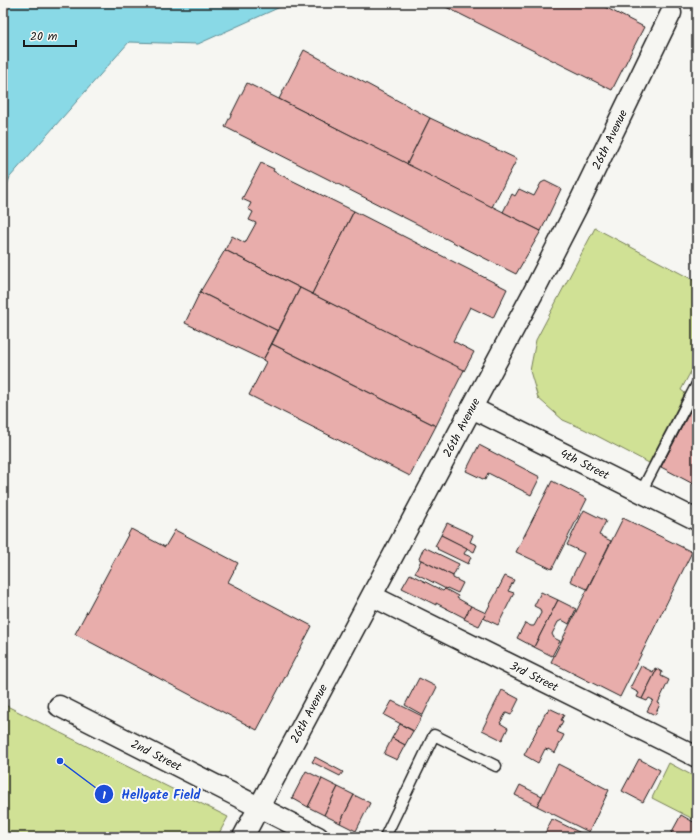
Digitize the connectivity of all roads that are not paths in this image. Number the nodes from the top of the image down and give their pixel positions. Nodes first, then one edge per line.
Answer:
1 (669, 8) edge
2 (697, 384) edge
3 (472, 408) junction
4 (641, 492) junction
5 (697, 520) edge
6 (372, 596) junction
7 (59, 706) dead end
8 (697, 758) edge
9 (496, 766) dead end
10 (259, 807) junction
11 (243, 837) edge
12 (318, 837) edge
13 (384, 837) edge

1 - 3 street, 26th Avenue
2 - 4 lane
3 - 4 street, 4th Street
3 - 6 street, 26th Avenue
4 - 5 street, 4th Street
6 - 8 street, 3rd Street
6 - 10 street, 26th Avenue
7 - 10 street, 2nd Street
9 - 13 lane
10 - 11 street, 26th Avenue
10 - 12 street, 2nd Street

